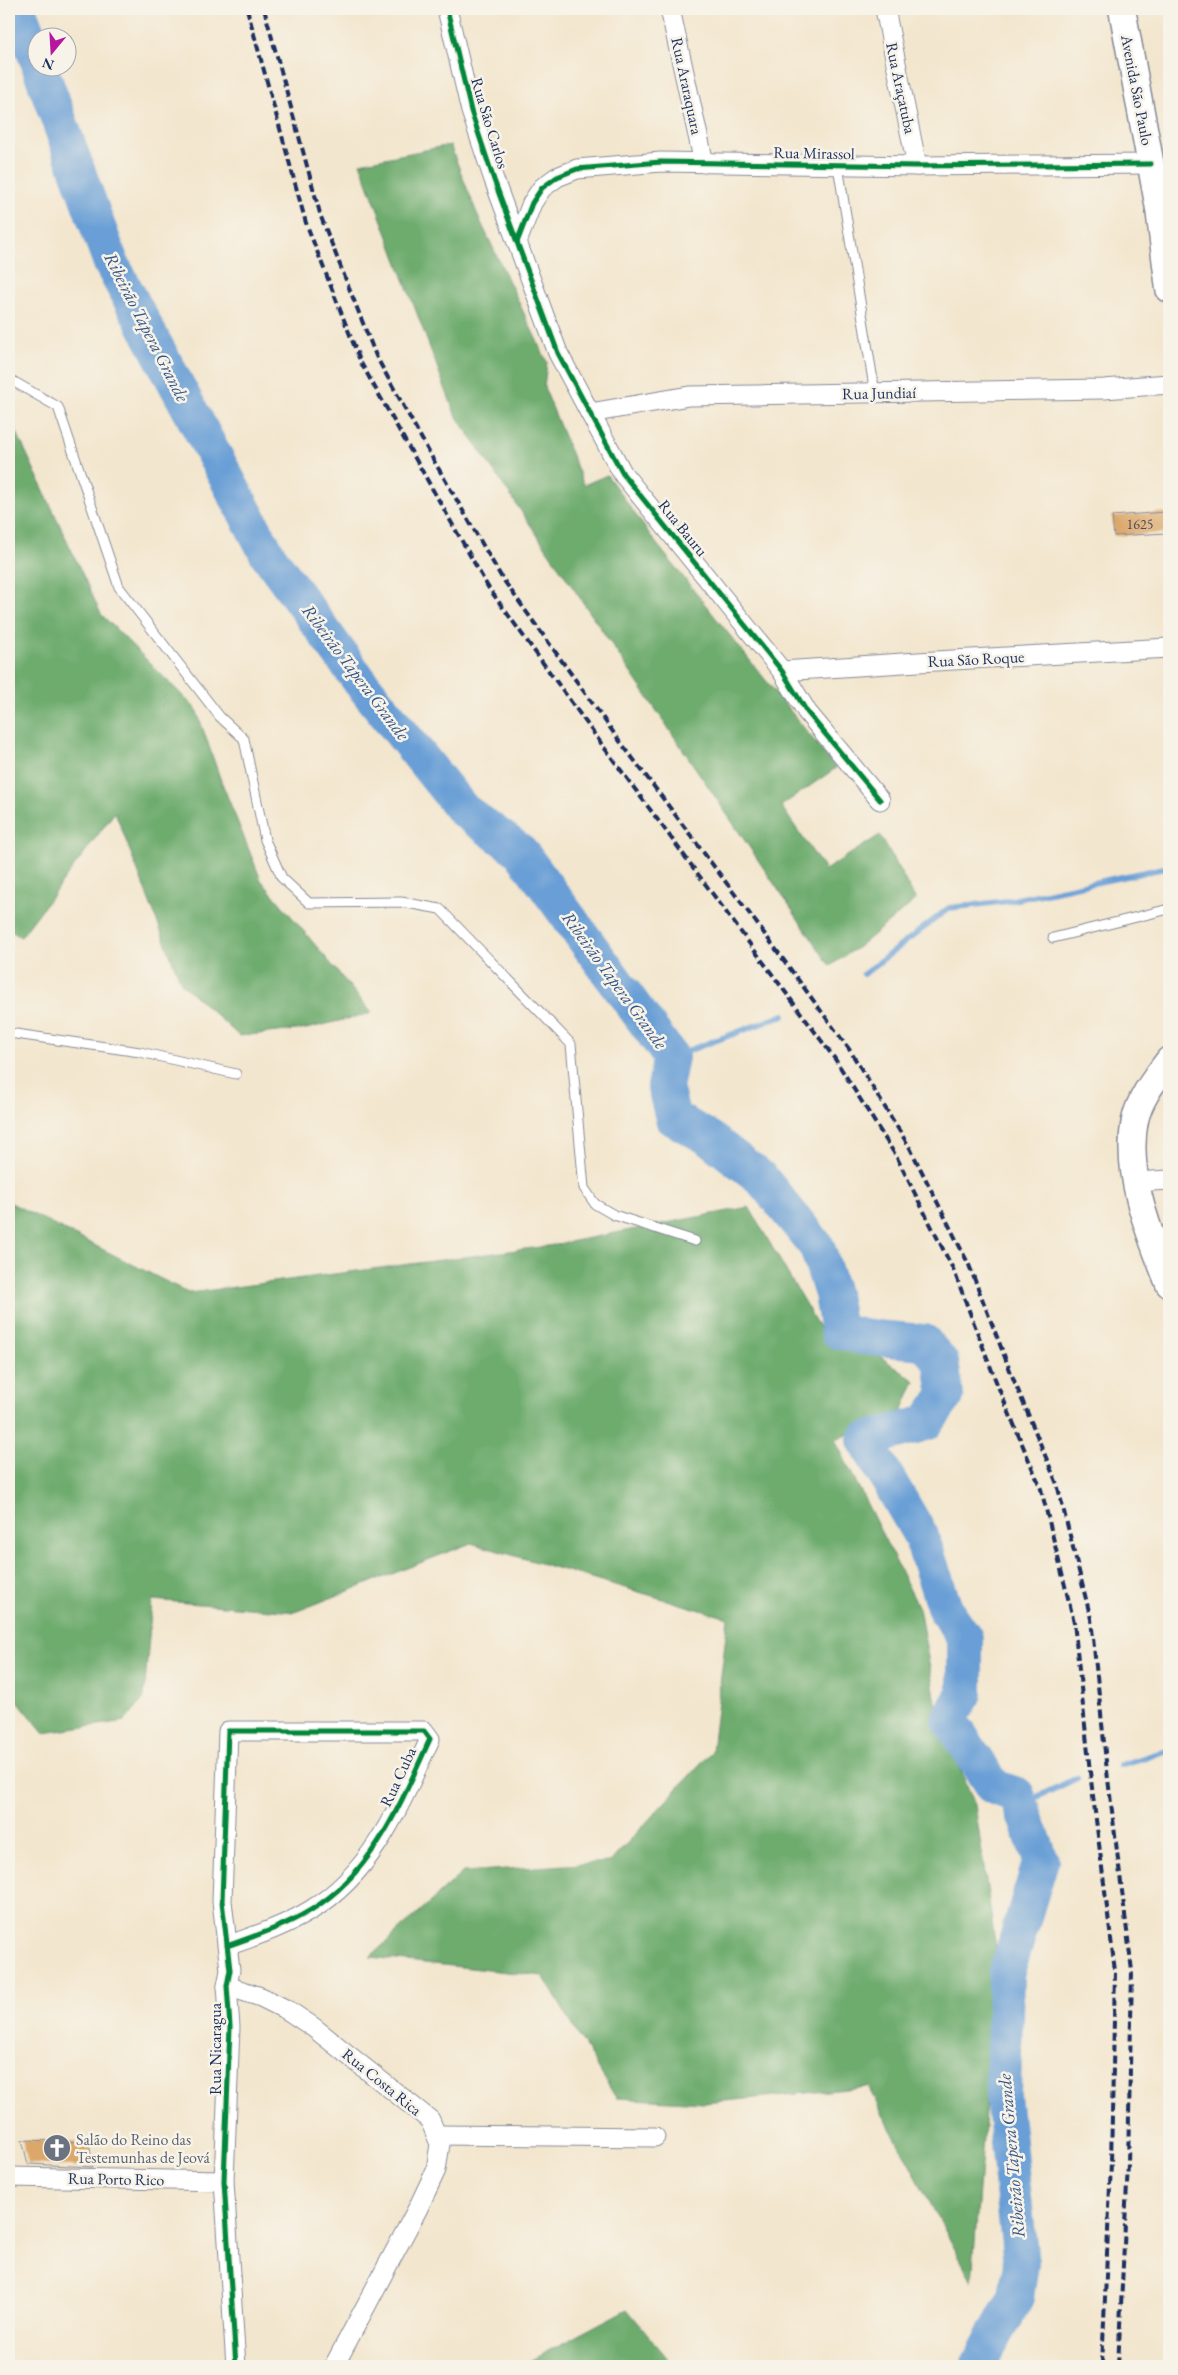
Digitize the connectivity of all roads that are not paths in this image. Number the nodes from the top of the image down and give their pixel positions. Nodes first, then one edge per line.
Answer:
1 (447, 9) edge
2 (670, 9) edge
3 (884, 9) edge
4 (1122, 9) edge
5 (704, 164) junction
6 (1151, 164) junction
7 (838, 166) junction
8 (917, 166) junction
9 (1164, 207) edge
10 (517, 242) junction
11 (1169, 289) edge
12 (9, 379) edge
13 (1169, 384) edge
14 (875, 394) junction
15 (590, 413) junction
16 (1169, 648) edge
17 (782, 671) junction
18 (880, 800) dead end
19 (1169, 909) edge
20 (1053, 938) dead end
21 (9, 1033) edge
22 (1169, 1060) edge
23 (236, 1074) dead end
24 (1159, 1180) edge
25 (695, 1241) dead end
26 (1169, 1284) edge
27 (228, 1731) joint
28 (227, 1946) junction
29 (227, 1986) junction
30 (438, 2135) junction
31 (656, 2137) dead end
32 (9, 2177) edge
33 (224, 2182) junction
34 (236, 2366) edge
35 (334, 2366) edge

1 - 10 street, Rua São Carlos
2 - 5 street, Rua Araraquara
3 - 8 street, Rua Araçatuba
4 - 6 main road, Avenida São Paulo
5 - 7 street, Rua Mirassol
5 - 10 street, Rua Mirassol
6 - 8 street, Rua Mirassol
6 - 9 main road, Avenida São Paulo
7 - 8 street, Rua Mirassol
7 - 14 lane
9 - 11 main road, Avenida São Paulo
10 - 15 street, Rua Bauru
12 - 25 lane
13 - 14 street, Rua Jundiaí
14 - 15 street, Rua Jundiaí
15 - 17 street, Rua Bauru
16 - 17 street, Rua São Roque
17 - 18 street, Rua Bauru
19 - 20 lane
21 - 23 lane
22 - 24 main road
24 - 26 main road
27 - 28 street, Rua Nicaragua
27 - 28 street, Rua Cuba
28 - 29 street, Rua Nicaragua
29 - 30 street, Rua Costa Rica
29 - 33 street, Rua Nicaragua
30 - 31 street
30 - 35 street
32 - 33 street, Rua Porto Rico
33 - 34 street, Rua Nicaragua

